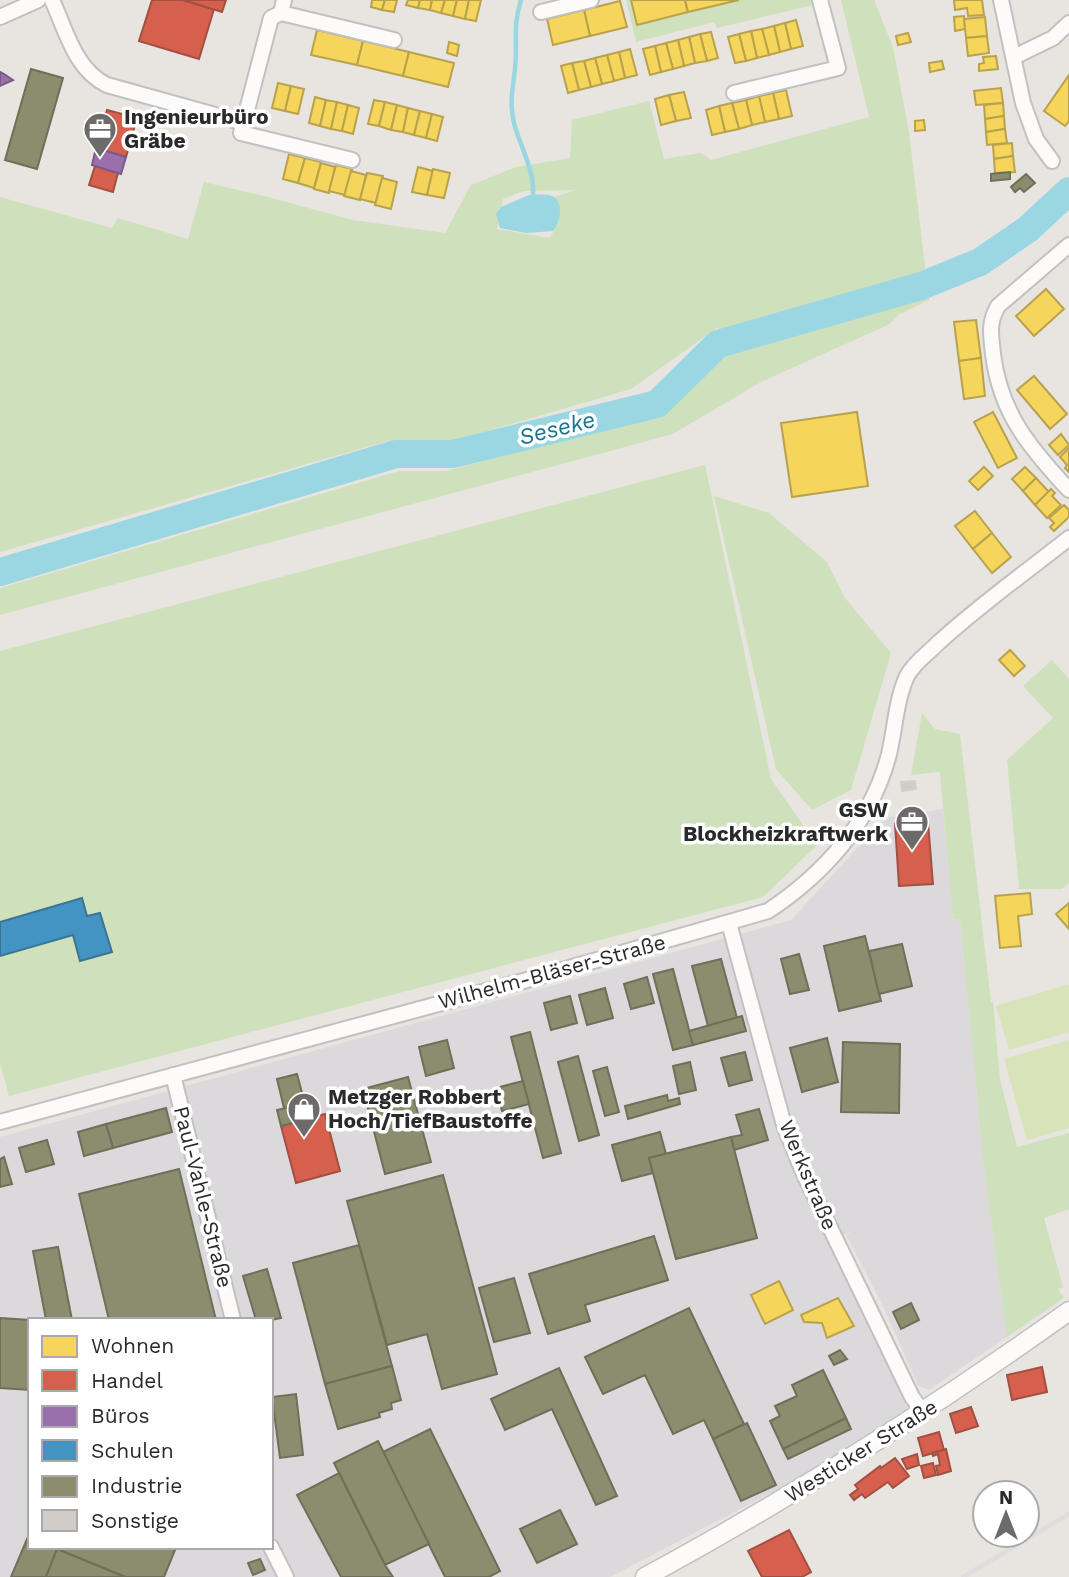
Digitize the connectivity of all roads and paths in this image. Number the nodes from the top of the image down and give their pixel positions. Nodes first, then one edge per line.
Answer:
1 (37, 0) edge
2 (52, 0) edge
3 (591, 0) edge
4 (820, 0) edge
5 (1001, 0) edge
6 (283, 6) edge
7 (541, 12) dead end
8 (0, 17) edge
9 (1069, 23) edge
10 (394, 40) dead end
11 (1014, 57) junction
12 (734, 93) dead end
13 (244, 123) junction
14 (352, 160) dead end
15 (1052, 161) dead end
16 (1069, 245) edge
17 (1069, 490) edge
18 (1069, 538) edge
19 (729, 923) junction
20 (173, 1075) junction
21 (0, 1122) edge
22 (1069, 1311) edge
23 (233, 1318) edge
24 (923, 1412) junction
25 (272, 1549) edge
26 (286, 1577) edge
27 (645, 1577) edge

1 - 8 street
2 - 13 street
3 - 7 street
4 - 12 street
5 - 11 street
6 - 10 street
6 - 13 street
9 - 11 street
11 - 15 street
13 - 14 street
16 - 17 street
18 - 19 street, Wilhelm-Bläser-Straße
19 - 20 street, Wilhelm-Bläser-Straße
19 - 24 street, Werkstraße
20 - 21 street, Wilhelm-Bläser-Straße
20 - 23 street, Paul-Vahle-Straße
22 - 24 street, Westicker Straße
24 - 27 street, Westicker Straße
25 - 26 street

